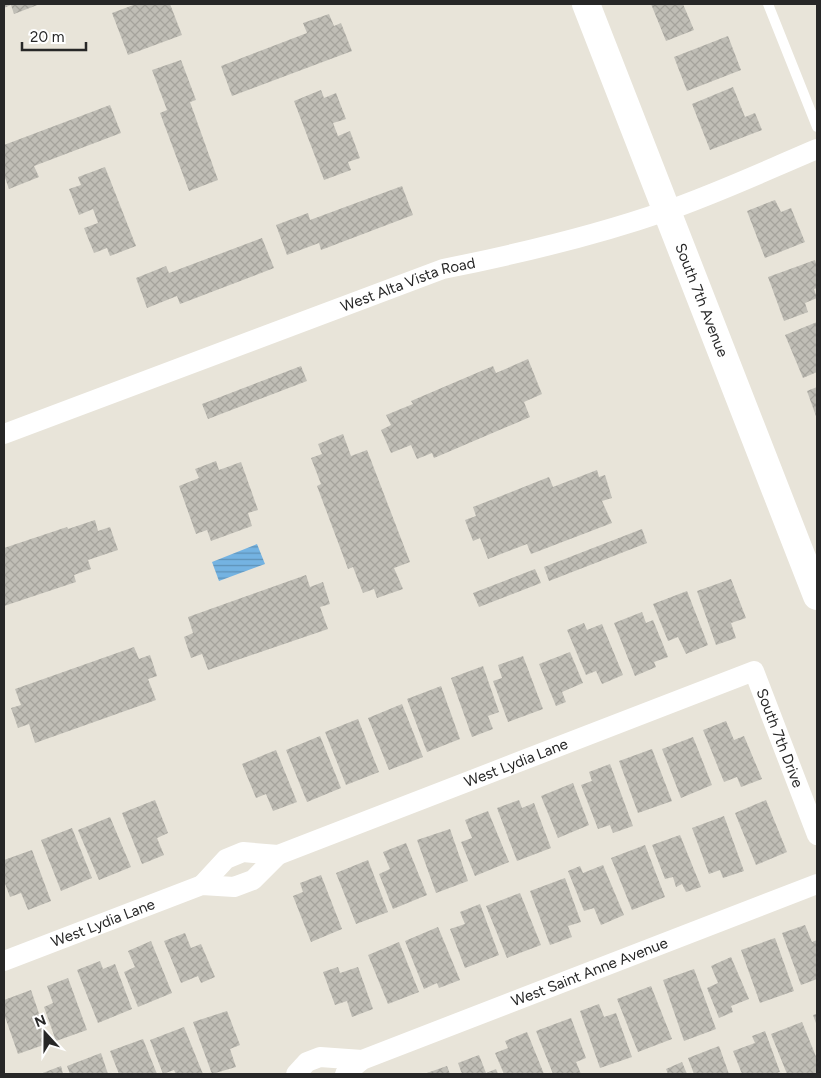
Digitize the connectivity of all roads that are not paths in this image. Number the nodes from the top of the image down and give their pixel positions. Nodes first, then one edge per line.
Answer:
1 (586, 4) edge
2 (768, 4) edge
3 (817, 127) edge
4 (817, 149) edge
5 (667, 210) junction
6 (4, 434) edge
7 (817, 596) edge
8 (754, 671) joint
9 (817, 835) edge
10 (278, 855) junction
11 (817, 884) edge
12 (202, 885) junction
13 (4, 961) edge
14 (362, 1060) junction
15 (296, 1074) edge
16 (345, 1074) edge

1 - 5 main road, South 7th Avenue
2 - 3 lane
4 - 5 street, West Alta Vista Road
5 - 6 street, West Alta Vista Road
5 - 7 main road, South 7th Avenue
8 - 9 street, South 7th Drive
8 - 10 street, West Lydia Lane
10 - 12 street, West Lydia Lane
10 - 12 street, West Lydia Lane
11 - 14 street, West Saint Anne Avenue
12 - 13 street, West Lydia Lane
14 - 15 street, West Saint Anne Avenue
14 - 16 street, West Saint Anne Avenue

